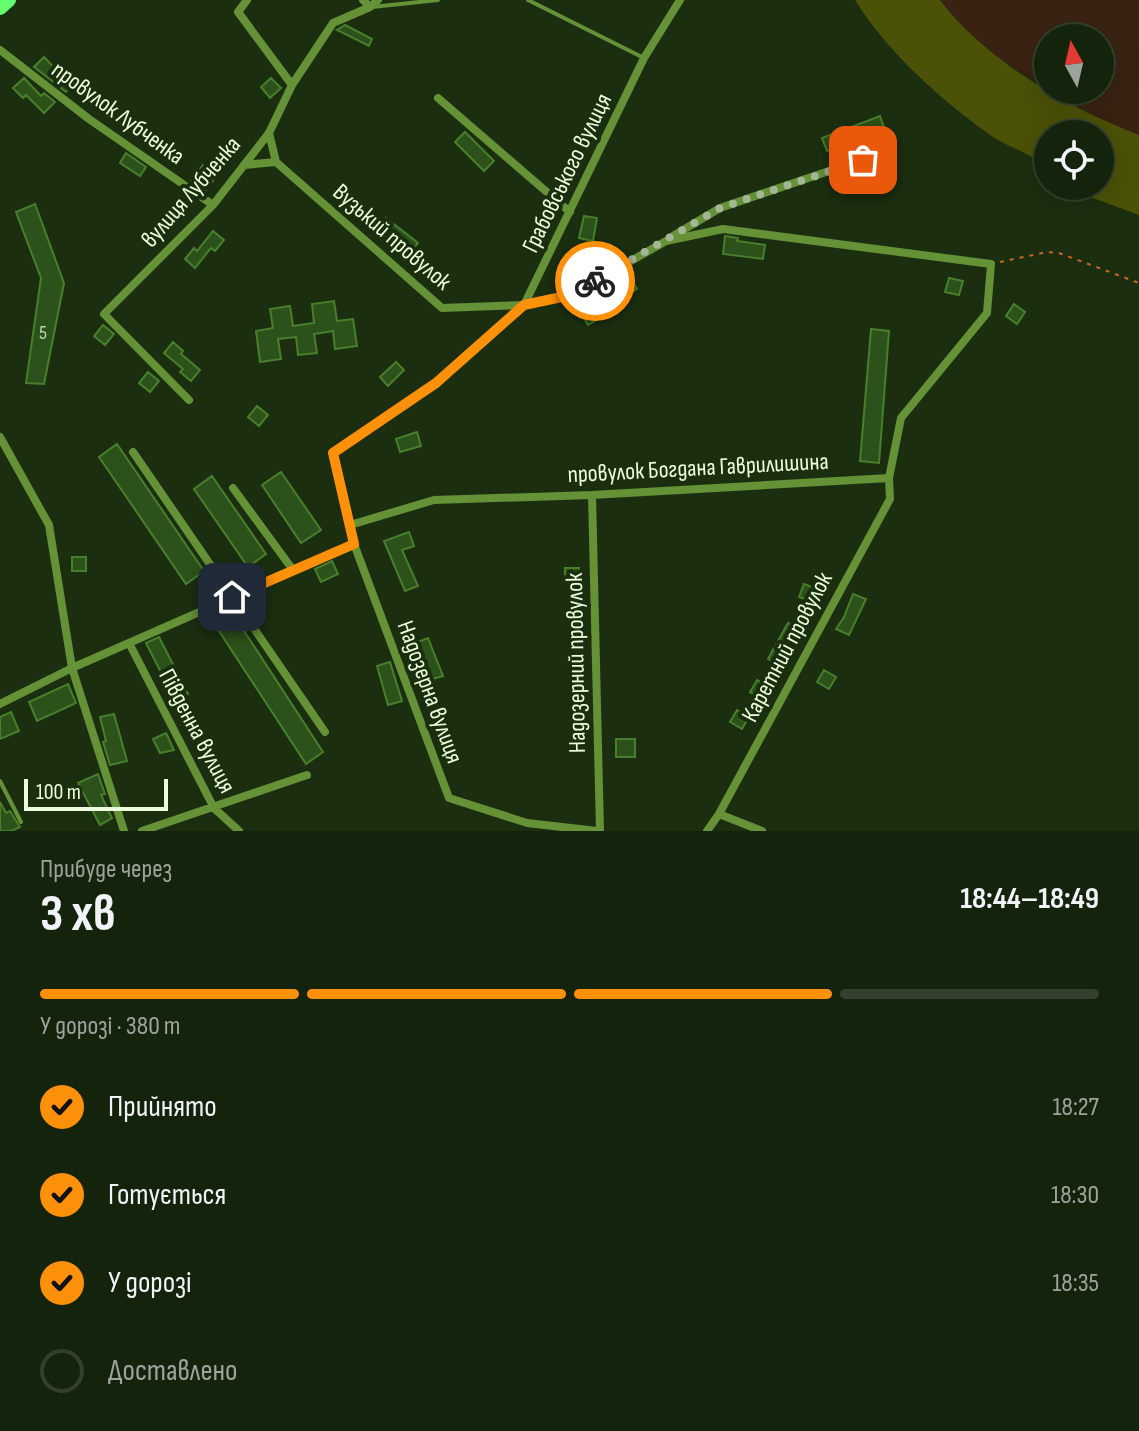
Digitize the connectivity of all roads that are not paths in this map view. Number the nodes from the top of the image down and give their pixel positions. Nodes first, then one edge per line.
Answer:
1 (9, 0) edge
2 (247, 0) edge
3 (363, 0) edge
4 (378, 0) edge
5 (438, 0) edge
6 (528, 0) edge
7 (680, 0) edge
8 (370, 7) junction
9 (0, 8) edge
10 (0, 50) edge
11 (644, 58) junction
12 (292, 85) junction
13 (438, 98) dead end
14 (269, 133) junction
15 (891, 150) dead end
16 (276, 162) junction
17 (244, 165) junction
18 (213, 205) junction
19 (570, 212) junction
20 (666, 241) junction
21 (524, 305) junction
22 (189, 400) dead end
23 (0, 437) edge
24 (133, 452) dead end
25 (889, 478) junction
26 (233, 488) dead end
27 (592, 495) junction
28 (350, 525) junction
29 (354, 544) junction
30 (293, 570) junction
31 (232, 597) junction
32 (129, 643) junction
33 (72, 668) junction
34 (0, 704) edge
35 (325, 732) dead end
36 (307, 775) dead end
37 (0, 781) edge
38 (214, 808) junction
39 (719, 814) junction
40 (21, 822) dead end
41 (156, 829) edge
42 (124, 831) edge
43 (142, 831) edge
44 (239, 831) edge
45 (598, 831) edge
46 (707, 831) edge
47 (762, 831) edge

1 - 9 main road
2 - 12 street
3 - 8 street
4 - 8 street, вулиця Лубченка
5 - 8 lane
6 - 11 lane
7 - 11 street, Грабовського вулиця
8 - 12 street, вулиця Лубченка
10 - 18 street, провулок Лубченка
11 - 19 street, Грабовського вулиця
12 - 14 street, вулиця Лубченка
13 - 19 street
14 - 16 street
14 - 17 street, вулиця Лубченка
15 - 20 street, Вузький провулок
16 - 17 street
16 - 21 street, Вузький провулок
17 - 18 street, вулиця Лубченка
18 - 22 street, вулиця Лубченка
19 - 21 street, Грабовського вулиця
20 - 21 street, Вузький провулок
20 - 25 street, Каретний провулок
21 - 28 street, Надозерна вулиця
23 - 33 street
24 - 31 street
25 - 27 street, провулок Богдана Гаврилишина
25 - 39 street, Каретний провулок
26 - 30 street
27 - 28 street, провулок Богдана Гаврилишина
27 - 45 street, Надозерний провулок
28 - 29 street, Надозерна вулиця
29 - 30 street
29 - 45 street, Надозерна вулиця
30 - 31 street
31 - 32 street
31 - 35 street
32 - 33 street
32 - 38 street, Південна вулиця
33 - 34 street
33 - 42 street
36 - 38 street
37 - 40 lane
38 - 41 street
38 - 44 street, Південна вулиця
39 - 46 street, Каретний провулок
39 - 47 street
41 - 43 street

